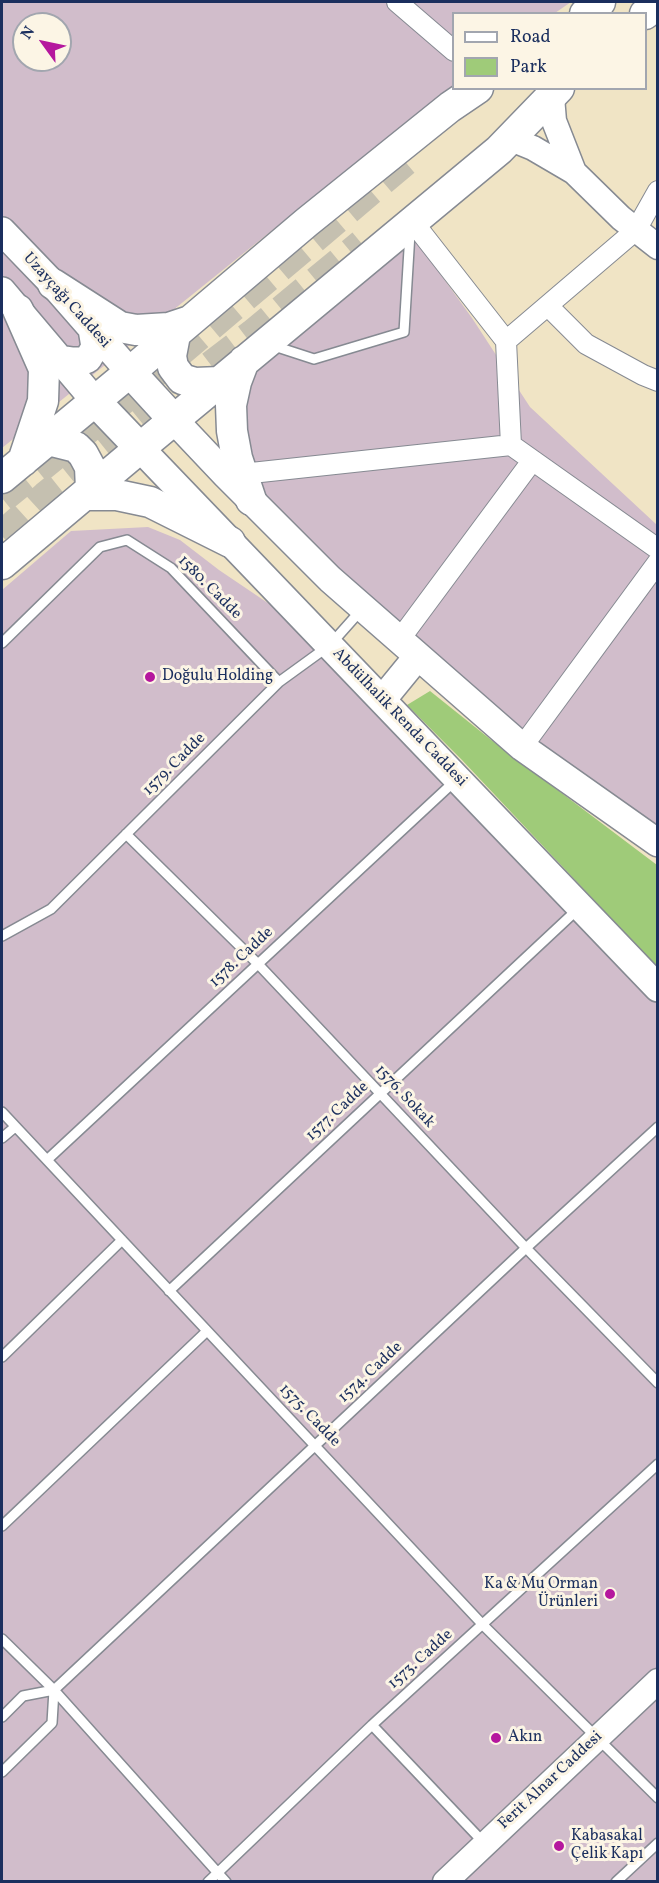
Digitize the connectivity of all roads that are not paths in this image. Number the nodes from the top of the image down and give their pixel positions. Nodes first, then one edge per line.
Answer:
1 (398, 2) edge
2 (600, 2) edge
3 (588, 12) edge
4 (452, 50) edge
5 (475, 90) edge
6 (493, 90) edge
7 (555, 91) edge
8 (453, 122) dead end
9 (512, 139) junction
10 (481, 148) dead end
11 (574, 172) junction
12 (657, 191) edge
13 (412, 223) junction
14 (636, 230) junction
15 (2, 231) edge
16 (657, 247) edge
17 (53, 284) junction
18 (10, 300) edge
19 (548, 306) junction
20 (184, 328) junction
21 (92, 329) junction
22 (506, 342) junction
23 (255, 352) junction
24 (59, 359) junction
25 (130, 372) junction
26 (657, 381) edge
27 (220, 382) junction
28 (95, 401) junction
29 (174, 420) junction
30 (48, 440) junction
31 (511, 445) junction
32 (140, 448) junction
33 (532, 461) junction
34 (12, 470) edge
35 (247, 487) junction
36 (88, 492) junction
37 (230, 542) junction
38 (657, 549) edge
39 (657, 562) edge
40 (2, 564) edge
41 (363, 607) junction
42 (2, 643) edge
43 (330, 645) junction
44 (409, 647) junction
45 (279, 682) junction
46 (382, 700) junction
47 (522, 747) junction
48 (458, 779) junction
49 (126, 834) junction
50 (655, 836) edge
51 (580, 907) junction
52 (2, 936) edge
53 (258, 964) junction
54 (657, 988) edge
55 (380, 1093) junction
56 (2, 1112) edge
57 (15, 1126) junction
58 (657, 1128) edge
59 (2, 1138) edge
60 (47, 1160) junction
61 (122, 1240) junction
62 (526, 1248) junction
63 (170, 1291) junction
64 (207, 1330) junction
65 (2, 1357) edge
66 (657, 1383) edge
67 (316, 1445) junction
68 (657, 1464) edge
69 (2, 1526) edge
70 (483, 1625) junction
71 (2, 1639) edge
72 (657, 1681) edge
73 (54, 1690) junction
74 (2, 1718) edge
75 (372, 1725) junction
76 (597, 1739) junction
77 (2, 1772) edge
78 (657, 1798) edge
79 (657, 1843) edge
80 (485, 1844) junction
81 (218, 1872) junction
82 (208, 1881) edge
83 (226, 1881) edge
84 (445, 1881) edge
85 (616, 1881) edge

1 - 4 street
2 - 3 main road
5 - 20 main road
6 - 8 main road
7 - 9 main road
7 - 10 main road
7 - 11 street
9 - 11 street
9 - 13 main road
11 - 14 street
12 - 14 street
13 - 22 street
13 - 23 main road
13 - 23 lane
14 - 16 street
14 - 19 street
15 - 17 main road, Uzayçağı Caddesi
17 - 20 main road
17 - 21 main road, Uzayçağı Caddesi
18 - 24 main road
18 - 34 main road
19 - 22 street
19 - 26 street
20 - 25 main road
20 - 27 main road
21 - 24 main road
21 - 25 main road, Uzayçağı Caddesi
22 - 31 street
23 - 27 main road
23 - 35 main road
24 - 28 main road
25 - 28 main road
25 - 29 main road
27 - 29 main road
28 - 30 main road
28 - 32 main road
29 - 32 main road
29 - 35 main road
30 - 34 main road
30 - 36 main road
31 - 33 street
31 - 35 street
32 - 36 main road
32 - 37 main road, Abdülhalik Renda Caddesi
33 - 38 street
33 - 44 street
35 - 41 main road
36 - 37 main road
36 - 40 main road
37 - 43 main road, Abdülhalik Renda Caddesi
39 - 47 street
41 - 43 lane, 1579. Cadde
41 - 44 main road
42 - 45 lane, 1580. Cadde
43 - 45 lane, 1579. Cadde
43 - 46 main road, Abdülhalik Renda Caddesi
44 - 46 main road
44 - 47 main road
45 - 49 lane, 1579. Cadde
46 - 48 main road, Abdülhalik Renda Caddesi
47 - 50 main road
48 - 51 main road, Abdülhalik Renda Caddesi
48 - 53 lane, 1578. Cadde
49 - 52 lane, 1579. Cadde
49 - 53 lane, 1576. Sokak
51 - 54 main road, Abdülhalik Renda Caddesi
51 - 55 lane, 1577. Cadde
53 - 55 lane, 1576. Sokak
53 - 60 lane, 1578. Cadde
55 - 62 lane, 1576. Sokak
55 - 63 lane, 1577. Cadde
56 - 57 lane, 1575. Cadde
57 - 59 lane
57 - 60 lane, 1575. Cadde
58 - 62 lane, 1574. Cadde
60 - 61 lane, 1575. Cadde
61 - 63 lane, 1575. Cadde
61 - 65 lane
62 - 66 lane, 1576. Sokak
62 - 67 lane, 1574. Cadde
63 - 64 lane, 1575. Cadde
64 - 67 lane, 1575. Cadde
64 - 69 lane
67 - 70 lane, 1575. Cadde
67 - 73 lane, 1574. Cadde
68 - 70 lane, 1573. Cadde
70 - 75 lane, 1573. Cadde
70 - 76 lane, 1575. Cadde
71 - 73 lane
72 - 76 street, Ferit Alnar Caddesi
73 - 74 lane
73 - 77 lane
73 - 81 lane
75 - 80 lane
75 - 81 lane, 1573. Cadde
76 - 78 lane, 1575. Cadde
76 - 80 street, Ferit Alnar Caddesi
79 - 85 lane
80 - 84 street, Ferit Alnar Caddesi
81 - 82 lane, 1573. Cadde
81 - 83 lane

